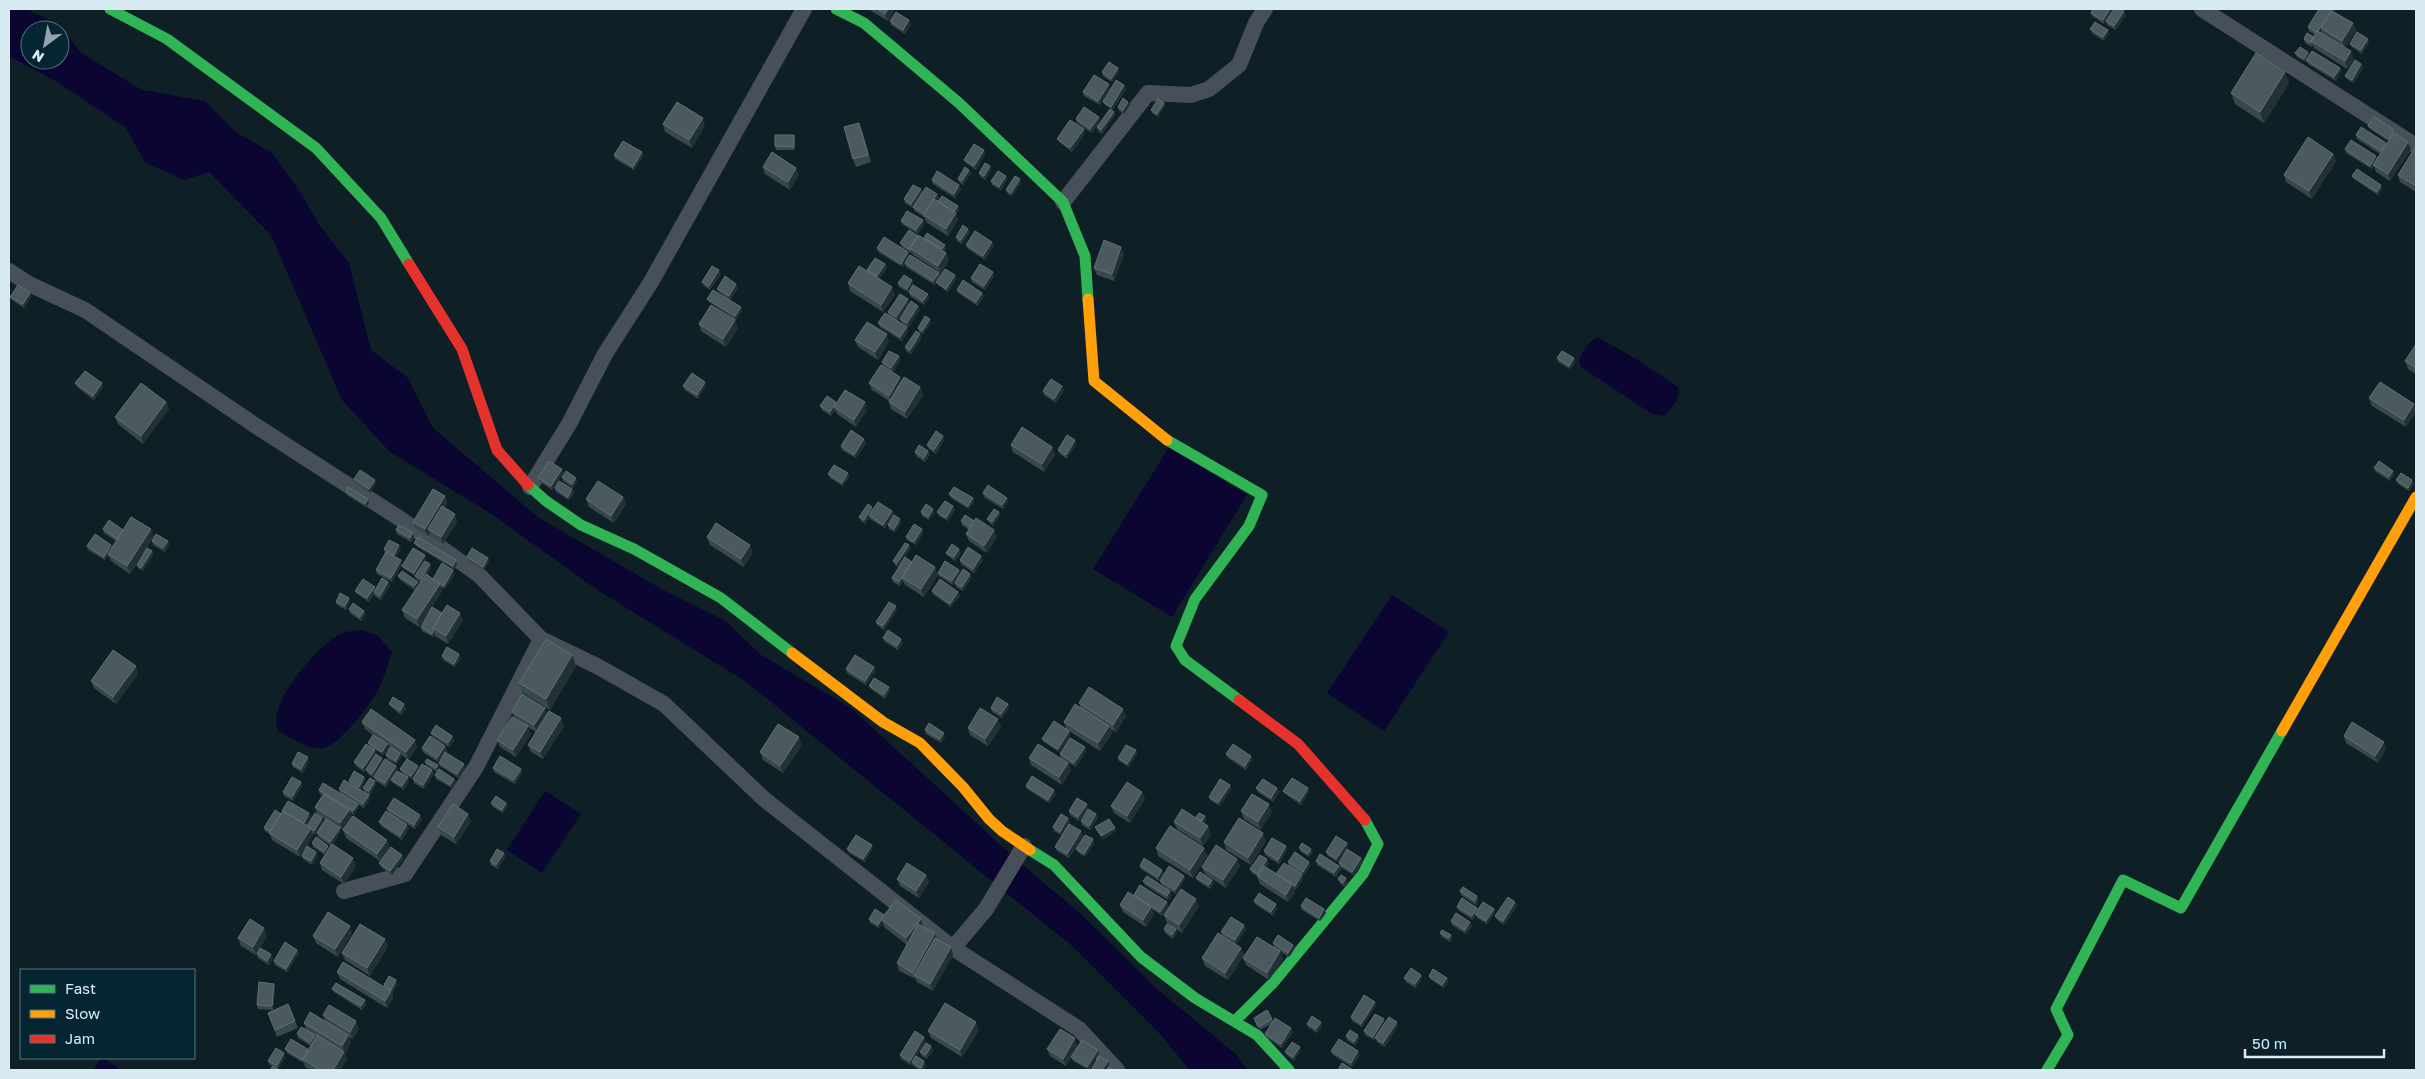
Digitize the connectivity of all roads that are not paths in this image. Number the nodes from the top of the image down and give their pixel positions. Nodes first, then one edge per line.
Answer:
1 (110, 9) edge
2 (804, 9) edge
3 (836, 9) edge
4 (1265, 9) edge
5 (2202, 9) edge
6 (2416, 146) edge
7 (1062, 202) junction
8 (9, 271) edge
9 (530, 487) junction
10 (2416, 496) edge
11 (541, 639) junction
12 (1022, 849) junction
13 (344, 892) dead end
14 (953, 948) junction
15 (1235, 1022) junction
16 (1117, 1070) edge
17 (1289, 1070) edge
18 (2047, 1070) edge

1 - 9 street
2 - 9 street
3 - 7 street
4 - 7 street
5 - 6 street
7 - 15 street
8 - 11 street
9 - 12 street
10 - 18 street
11 - 13 street
11 - 14 street
12 - 14 street
12 - 15 street
14 - 16 street
15 - 17 street

